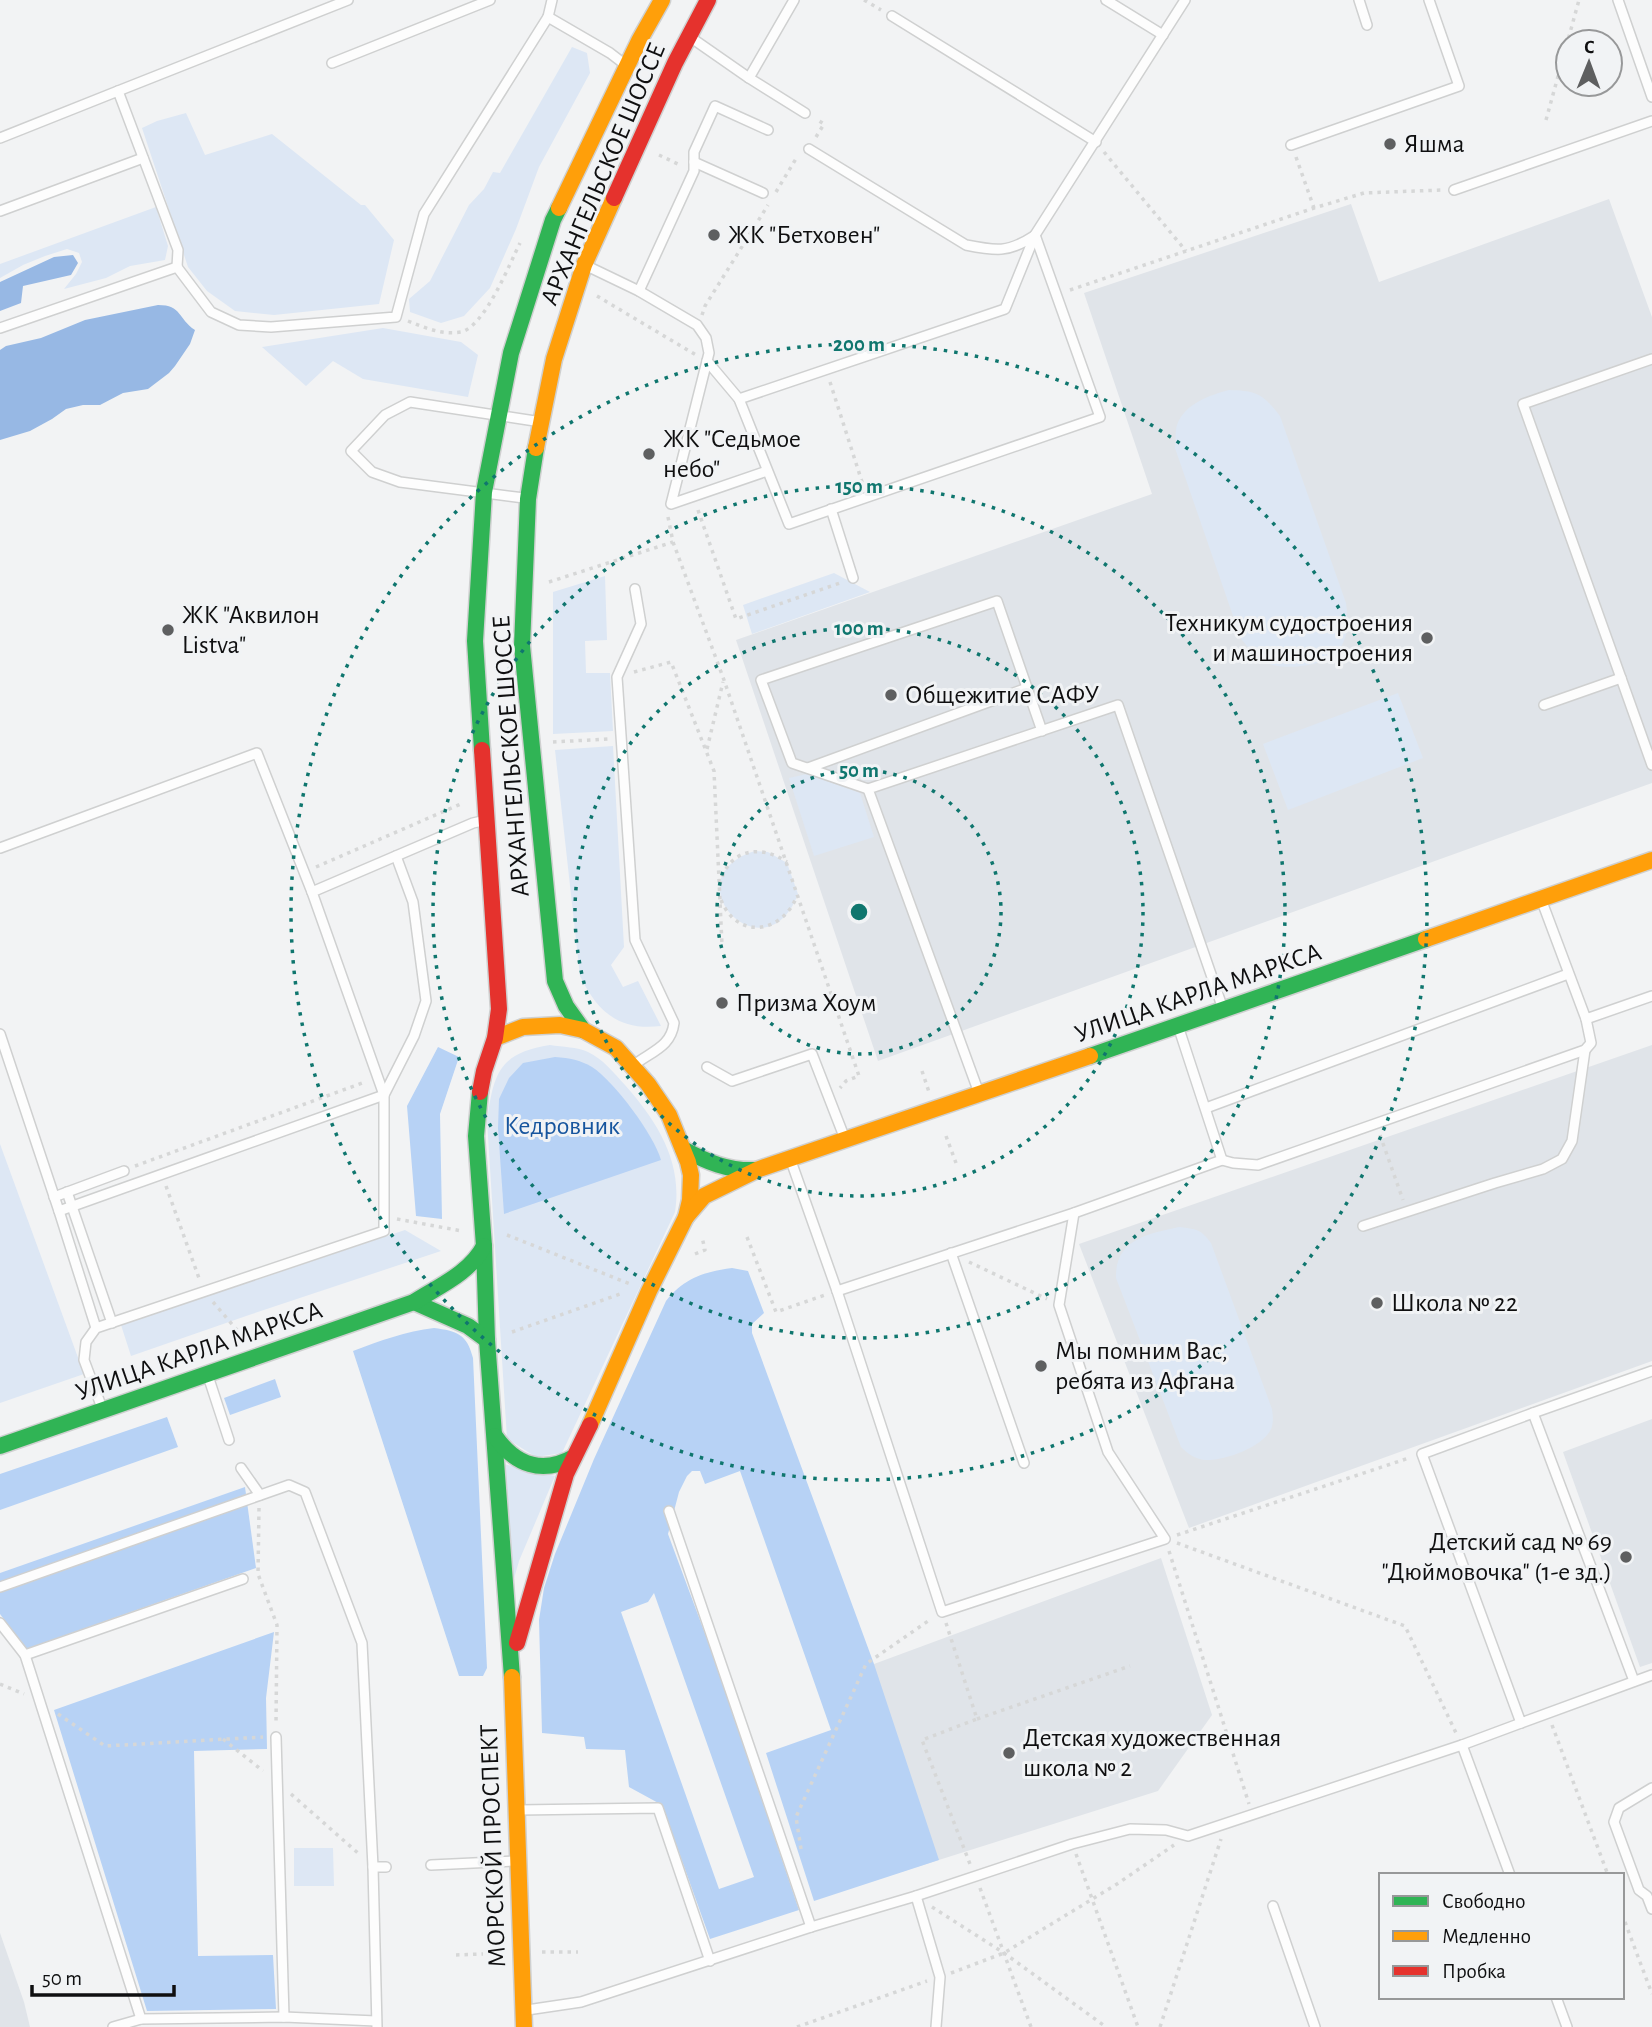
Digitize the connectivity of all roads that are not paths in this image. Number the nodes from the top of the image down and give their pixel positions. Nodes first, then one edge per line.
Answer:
1 (348, 0) edge
2 (490, 0) edge
3 (552, 0) edge
4 (662, 0) edge
5 (708, 0) edge
6 (794, 0) edge
7 (1106, 0) edge
8 (1185, 0) edge
9 (1359, 0) edge
10 (1429, 0) edge
11 (1618, 0) edge
12 (892, 16) road end
13 (548, 17) junction
14 (1367, 25) dead end
15 (1163, 35) junction
16 (689, 36) junction
17 (332, 63) dead end
18 (628, 66) junction
19 (749, 78) junction
20 (118, 91) junction
21 (1652, 97) edge
22 (806, 113) road end
23 (1652, 121) edge
24 (768, 130) dead end
25 (0, 138) edge
26 (1096, 142) junction
27 (1292, 145) road end
28 (809, 149) road end
29 (143, 158) junction
30 (694, 167) junction
31 (1454, 190) road end
32 (762, 193) dead end
33 (0, 211) edge
34 (1035, 235) junction
35 (584, 265) junction
36 (177, 267) junction
37 (639, 291) junction
38 (0, 328) edge
39 (1652, 359) edge
40 (707, 361) junction
41 (739, 399) junction
42 (499, 415) junction
43 (540, 422) junction
44 (767, 471) junction
45 (484, 492) junction
46 (528, 499) junction
47 (831, 509) junction
48 (853, 578) road end
49 (635, 589) dead end
50 (1621, 678) junction
51 (1027, 688) junction
52 (1544, 705) dead end
53 (1042, 731) junction
54 (1652, 765) edge
55 (808, 768) junction
56 (868, 789) junction
57 (487, 821) junction
58 (0, 848) edge
59 (396, 856) junction
60 (1652, 860) edge
61 (312, 892) junction
62 (1541, 899) junction
63 (1568, 974) junction
64 (1652, 996) edge
65 (1223, 1010) junction
66 (1586, 1019) junction
67 (1178, 1026) junction
68 (583, 1030) junction
69 (0, 1034) edge
70 (495, 1038) junction
71 (1585, 1050) junction
72 (632, 1066) junction
73 (707, 1067) dead end
74 (384, 1095) junction
75 (980, 1095) junction
76 (1206, 1108) junction
77 (846, 1141) junction
78 (683, 1149) junction
79 (790, 1159) junction
80 (1222, 1160) junction
81 (759, 1170) junction
82 (124, 1171) road end
83 (67, 1192) junction
84 (54, 1197) junction
85 (72, 1207) junction
86 (59, 1212) junction
87 (1074, 1213) junction
88 (686, 1217) junction
89 (1363, 1226) dead end
90 (484, 1246) junction
91 (951, 1253) junction
92 (837, 1291) junction
93 (414, 1302) junction
94 (112, 1323) junction
95 (96, 1328) junction
96 (487, 1340) junction
97 (1652, 1371) edge
98 (207, 1374) junction
99 (103, 1410) junction
100 (1532, 1413) junction
101 (495, 1436) junction
102 (229, 1440) dead end
103 (0, 1446) edge
104 (574, 1457) junction
105 (1024, 1463) dead end
106 (241, 1468) dead end
107 (260, 1495) junction
108 (669, 1511) dead end
109 (243, 1579) dead end
110 (0, 1587) edge
111 (0, 1623) edge
112 (25, 1656) junction
113 (511, 1663) junction
114 (1652, 1675) edge
115 (1634, 1681) junction
116 (1521, 1723) junction
117 (276, 1737) road end
118 (1462, 1745) junction
119 (1652, 1788) edge
120 (517, 1811) junction
121 (518, 1861) junction
122 (431, 1865) dead end
123 (373, 1867) junction
124 (386, 1867) dead end
125 (1509, 1873) edge
126 (916, 1896) junction
127 (1273, 1906) dead end
128 (1652, 1909) edge
129 (811, 1927) junction
130 (710, 1961) junction
131 (1557, 1999) edge
132 (284, 2017) junction
133 (141, 2019) junction
134 (524, 2019) edge
135 (376, 2024) edge
136 (113, 2027) edge
137 (936, 2027) edge
138 (1315, 2027) edge
139 (1567, 2027) edge

1 - 20 lane
2 - 17 lane
3 - 13 lane
4 - 18 main road, АРХАНГЕЛЬСКОЕ ШОССЕ
5 - 16 main road, АРХАНГЕЛЬСКОЕ ШОССЕ
6 - 19 lane
7 - 15 lane
8 - 15 lane
9 - 14 lane
10 - 27 lane
11 - 21 lane
12 - 26 lane
13 - 18 lane
13 - 36 lane
15 - 26 lane
16 - 19 lane
16 - 35 main road, АРХАНГЕЛЬСКОЕ ШОССЕ
18 - 42 main road, АРХАНГЕЛЬСКОЕ ШОССЕ
19 - 22 lane
20 - 25 lane
20 - 29 lane
23 - 31 lane
24 - 30 lane
26 - 34 lane
28 - 34 lane
29 - 33 lane
29 - 36 lane
30 - 32 lane
30 - 37 lane
34 - 41 lane
34 - 47 lane
35 - 37 lane
35 - 43 main road, АРХАНГЕЛЬСКОЕ ШОССЕ
36 - 38 lane
37 - 40 lane
39 - 50 lane
40 - 41 lane
40 - 44 lane
41 - 44 lane
42 - 43 lane
42 - 45 main road, АРХАНГЕЛЬСКОЕ ШОССЕ
42 - 45 lane
43 - 46 main road, АРХАНГЕЛЬСКОЕ ШОССЕ
44 - 47 lane
45 - 46 lane
45 - 57 main road, АРХАНГЕЛЬСКОЕ ШОССЕ
46 - 68 main road, АРХАНГЕЛЬСКОЕ ШОССЕ
47 - 48 lane
49 - 72 lane
50 - 52 lane
50 - 54 lane
51 - 53 lane
51 - 55 lane
51 - 55 lane
53 - 56 lane
53 - 65 lane
55 - 56 lane
56 - 75 lane
57 - 59 lane
57 - 70 main road, АРХАНГЕЛЬСКОЕ ШОССЕ
58 - 61 lane
59 - 61 lane
59 - 74 lane
60 - 62 main road, УЛИЦА КАРЛА МАРКСА
61 - 74 lane
62 - 63 lane
62 - 65 main road, УЛИЦА КАРЛА МАРКСА
63 - 66 lane
63 - 76 lane
64 - 66 lane
65 - 67 main road, УЛИЦА КАРЛА МАРКСА
66 - 71 lane
67 - 75 main road, УЛИЦА КАРЛА МАРКСА
67 - 76 lane
68 - 70 main road
68 - 72 main road
69 - 84 lane
70 - 90 main road, АРХАНГЕЛЬСКОЕ ШОССЕ
71 - 80 lane
71 - 89 lane
72 - 78 main road
73 - 77 lane
74 - 85 lane
74 - 94 lane
75 - 77 main road, УЛИЦА КАРЛА МАРКСА
76 - 80 lane
77 - 79 main road, УЛИЦА КАРЛА МАРКСА
78 - 81 main road
78 - 88 main road
79 - 81 main road, УЛИЦА КАРЛА МАРКСА
79 - 92 lane
80 - 87 lane
81 - 88 main road, УЛИЦА КАРЛА МАРКСА
82 - 83 lane
83 - 84 lane
83 - 85 lane
84 - 86 lane
85 - 86 lane
85 - 94 lane
86 - 95 lane
87 - 91 lane
87 - 92 lane
88 - 104 main road
90 - 93 main road, УЛИЦА КАРЛА МАРКСА
90 - 96 main road, АРХАНГЕЛЬСКОЕ ШОССЕ
91 - 92 lane
91 - 105 lane
93 - 96 main road
93 - 98 main road, УЛИЦА КАРЛА МАРКСА
94 - 95 lane
95 - 99 lane
96 - 101 main road, МОРСКОЙ ПРОСПЕКТ
97 - 100 lane
98 - 99 main road, УЛИЦА КАРЛА МАРКСА
98 - 102 lane
99 - 103 main road, УЛИЦА КАРЛА МАРКСА
100 - 115 lane
100 - 116 lane
101 - 104 main road
101 - 113 main road, МОРСКОЙ ПРОСПЕКТ
104 - 113 main road
106 - 107 lane
107 - 110 lane
107 - 123 lane
108 - 129 lane
109 - 112 lane
111 - 112 lane
112 - 133 lane
113 - 120 main road, МОРСКОЙ ПРОСПЕКТ
114 - 115 lane
115 - 116 lane
116 - 118 lane
117 - 132 lane
118 - 125 lane
118 - 126 lane
119 - 128 lane
120 - 121 main road, МОРСКОЙ ПРОСПЕКТ
120 - 130 lane
121 - 122 lane
121 - 134 main road, МОРСКОЙ ПРОСПЕКТ
123 - 124 lane
123 - 135 lane
126 - 129 lane
126 - 137 lane
127 - 138 lane
129 - 130 lane
130 - 134 lane
131 - 139 lane
132 - 133 lane
132 - 135 lane
133 - 136 lane

